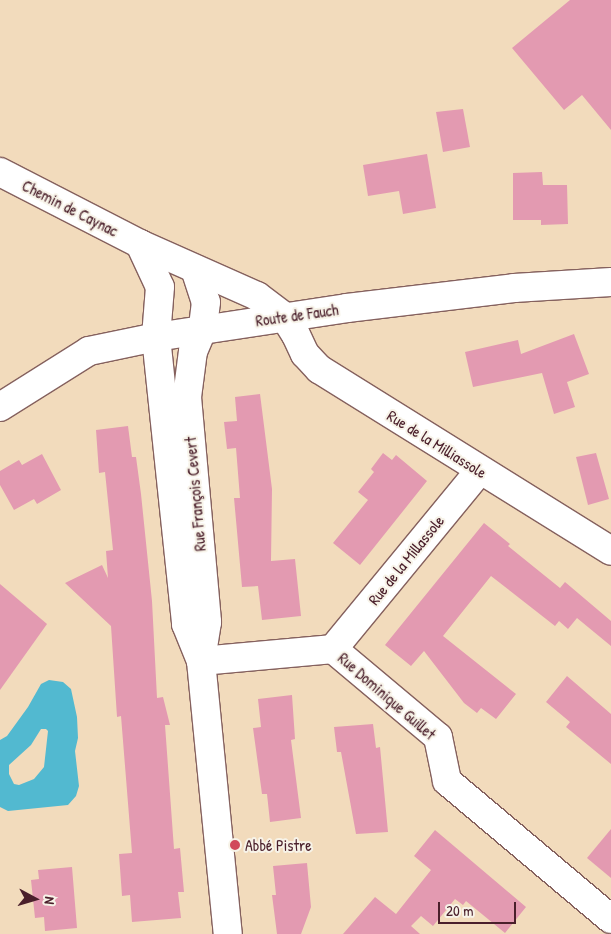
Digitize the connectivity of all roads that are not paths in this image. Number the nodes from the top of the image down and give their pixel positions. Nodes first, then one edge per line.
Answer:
1 (0, 172) edge
2 (140, 244) junction
3 (195, 269) junction
4 (611, 282) edge
5 (284, 316) junction
6 (203, 328) junction
7 (156, 337) junction
8 (0, 407) edge
9 (479, 471) junction
10 (611, 551) edge
11 (333, 650) junction
12 (201, 661) junction
13 (611, 919) edge
14 (228, 934) edge

1 - 2 street, Chemin de Caynac
2 - 3 street, Chemin de Caynac
2 - 7 street
3 - 5 street, Chemin de Caynac
3 - 6 street
4 - 5 street, Route de Fauch
5 - 6 street, Route de Fauch
5 - 9 street, Rue de la Milliassole
6 - 7 street, Route de Fauch
6 - 12 street, Rue François Cevert
7 - 8 street, Route de Fauch
7 - 12 street, Rue François Cevert
9 - 10 street, Rue de la Milliassole
9 - 11 street, Rue de la Millassole
11 - 12 street, Rue Dominique Guillet
11 - 13 street, Rue Dominique Guillet
12 - 14 street, Rue François Cevert

